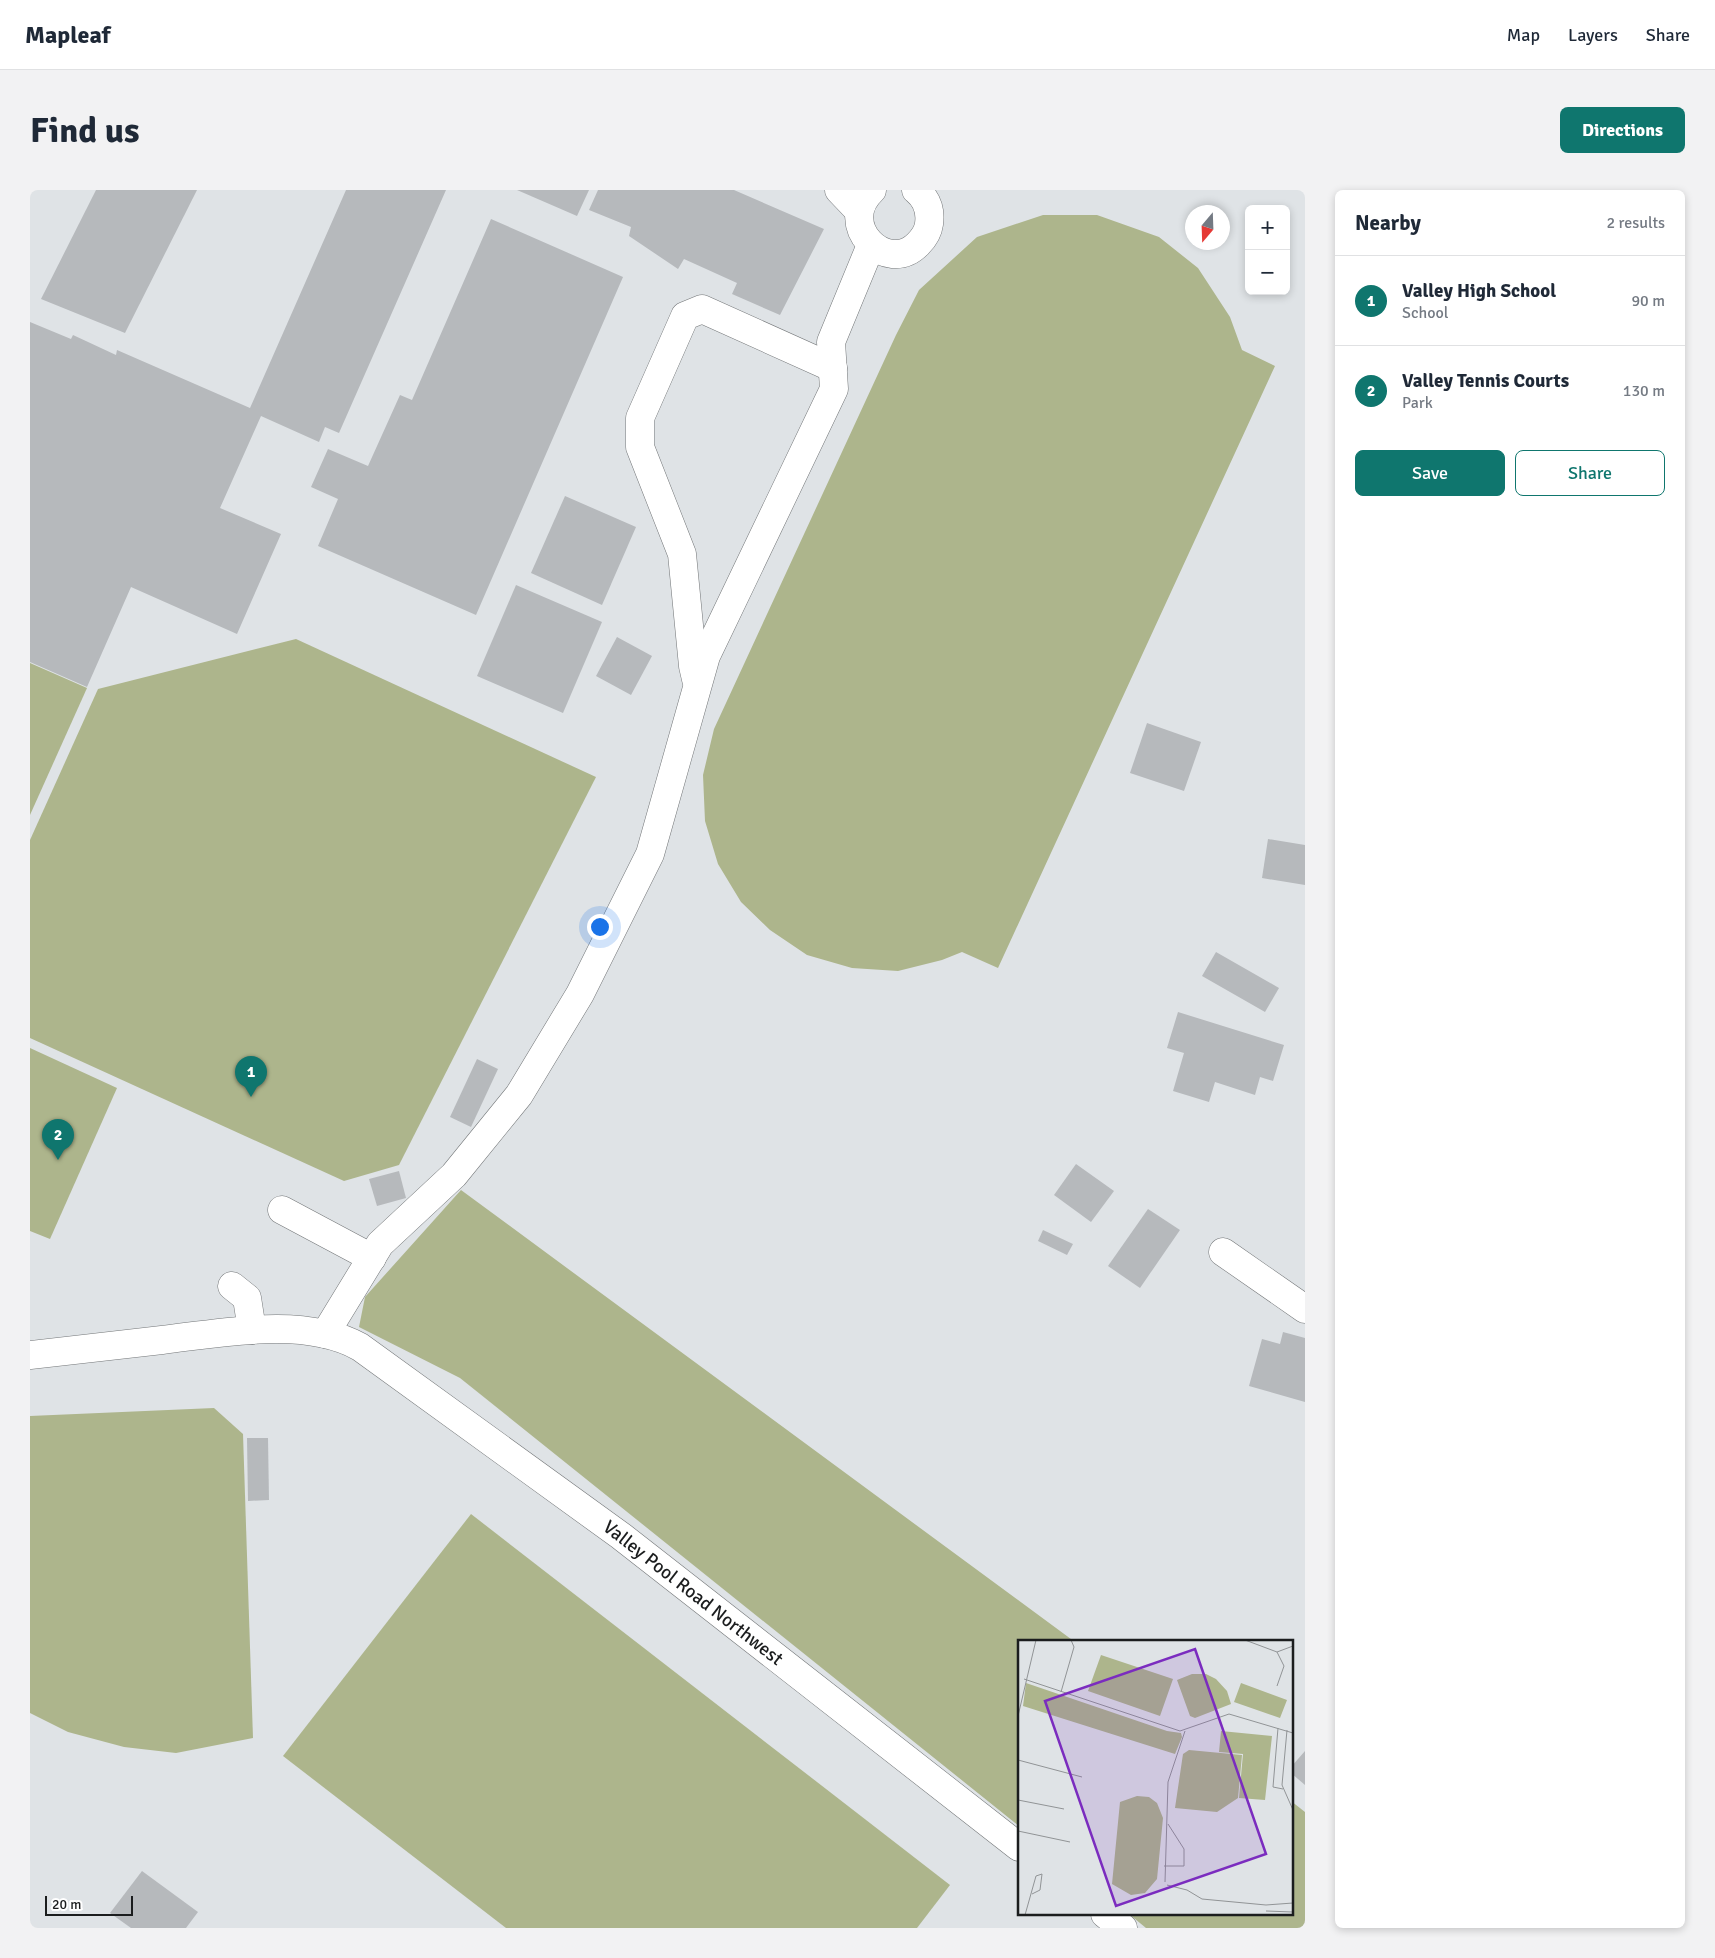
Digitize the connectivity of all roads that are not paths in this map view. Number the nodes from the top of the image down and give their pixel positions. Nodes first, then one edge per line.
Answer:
1 (839, 190) edge
2 (916, 190) edge
3 (865, 201) edge
4 (871, 245) junction
5 (833, 368) junction
6 (697, 685) junction
7 (282, 1210) dead end
8 (1223, 1252) dead end
9 (372, 1258) junction
10 (232, 1286) dead end
11 (1305, 1309) edge
12 (252, 1330) junction
13 (325, 1334) junction
14 (30, 1355) edge
15 (1018, 1846) edge
16 (1107, 1916) edge
17 (1122, 1928) edge

1 - 3 street
2 - 4 street
3 - 4 street
4 - 5 street
5 - 6 street
5 - 6 street
6 - 9 street
7 - 9 street
8 - 11 street
9 - 13 street
10 - 12 street
12 - 13 street, Valley Pool Road Northwest
12 - 14 street, Valley Pool Road Northwest
13 - 15 street, Valley Pool Road Northwest
16 - 17 street

